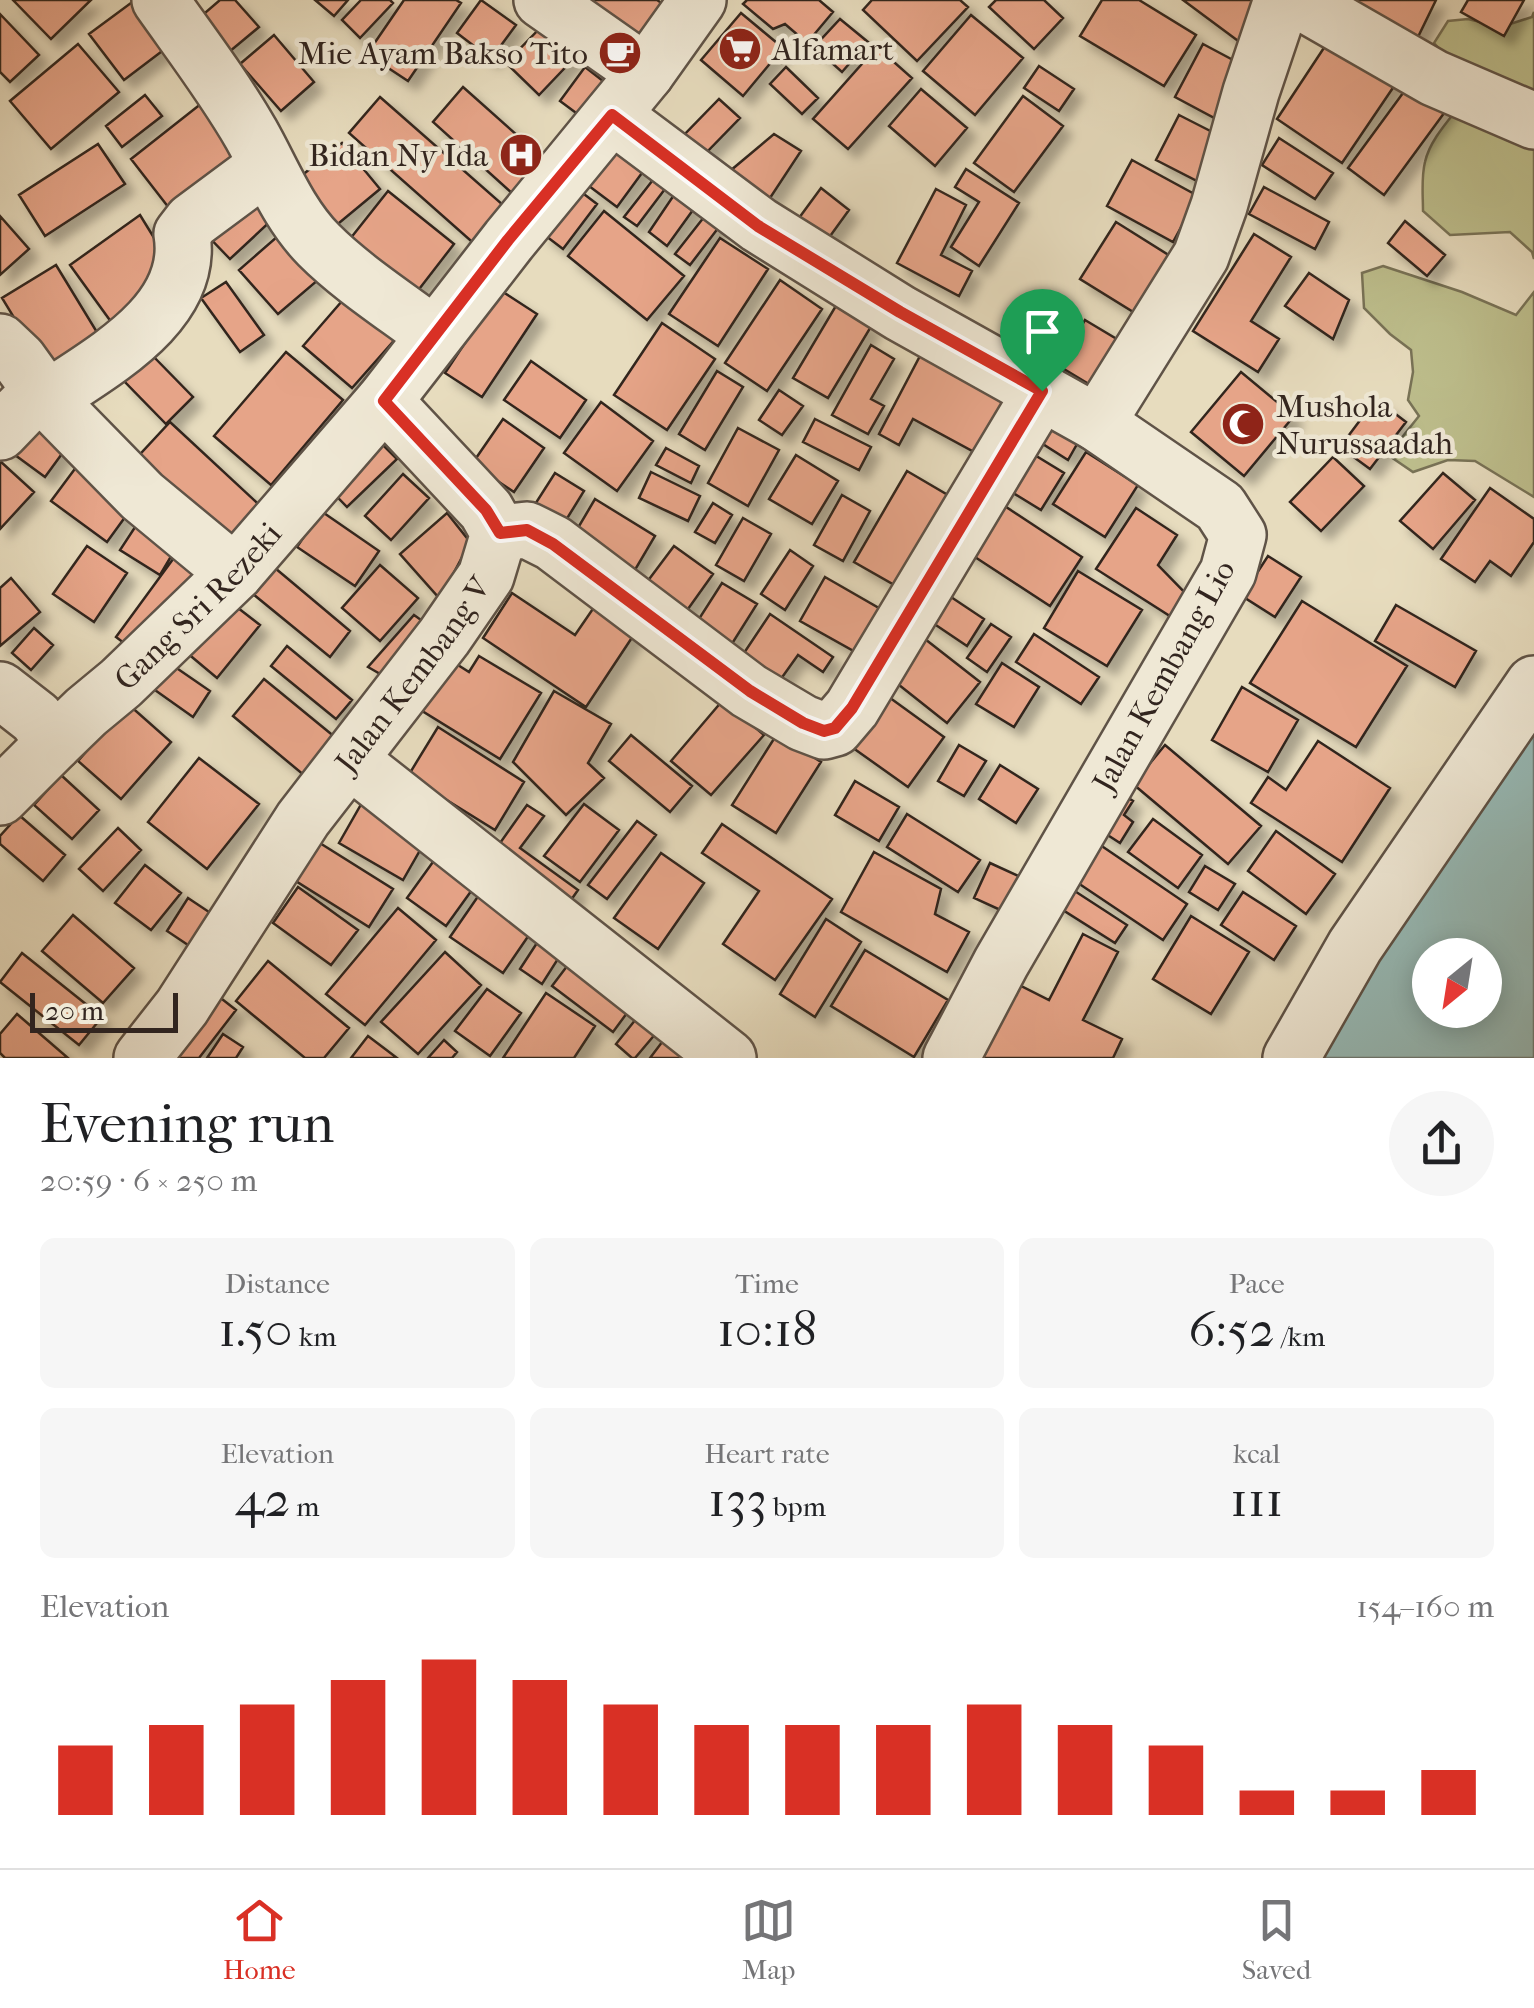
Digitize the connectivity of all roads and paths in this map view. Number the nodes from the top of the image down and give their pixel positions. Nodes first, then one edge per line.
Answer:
1 (160, 0) edge
2 (542, 0) edge
3 (698, 0) edge
4 (1282, 0) edge
5 (1298, 0) edge
6 (646, 73) junction
7 (612, 115) junction
8 (1534, 120) edge
9 (266, 166) junction
10 (434, 334) junction
11 (0, 342) edge
12 (1042, 391) junction
13 (48, 399) junction
14 (384, 401) junction
15 (1096, 422) junction
16 (0, 432) edge
17 (500, 533) junction
18 (235, 574) junction
19 (1534, 684) edge
20 (0, 690) edge
21 (54, 742) junction
22 (350, 760) junction
23 (0, 797) edge
24 (142, 1058) edge
25 (728, 1058) edge
26 (951, 1058) edge
27 (1291, 1058) edge

1 - 9 street
2 - 6 street
3 - 6 street
4 - 15 street
5 - 8 street
6 - 7 street
7 - 10 street
7 - 12 street, Jalan Kembang Lio
9 - 10 street
9 - 13 street
10 - 14 street
11 - 13 street
12 - 15 street, Jalan Kembang Lio
12 - 17 street
13 - 16 street
13 - 18 street
14 - 17 street, Jalan Kembang V
14 - 18 street, Gang Sri Rezeki
15 - 26 street, Jalan Kembang Lio
17 - 22 street, Jalan Kembang V
18 - 21 street, Gang Sri Rezeki
19 - 27 street
20 - 21 street
21 - 23 street, Gang Sri Rezeki
22 - 24 street, Jalan Kembang V
22 - 25 street

